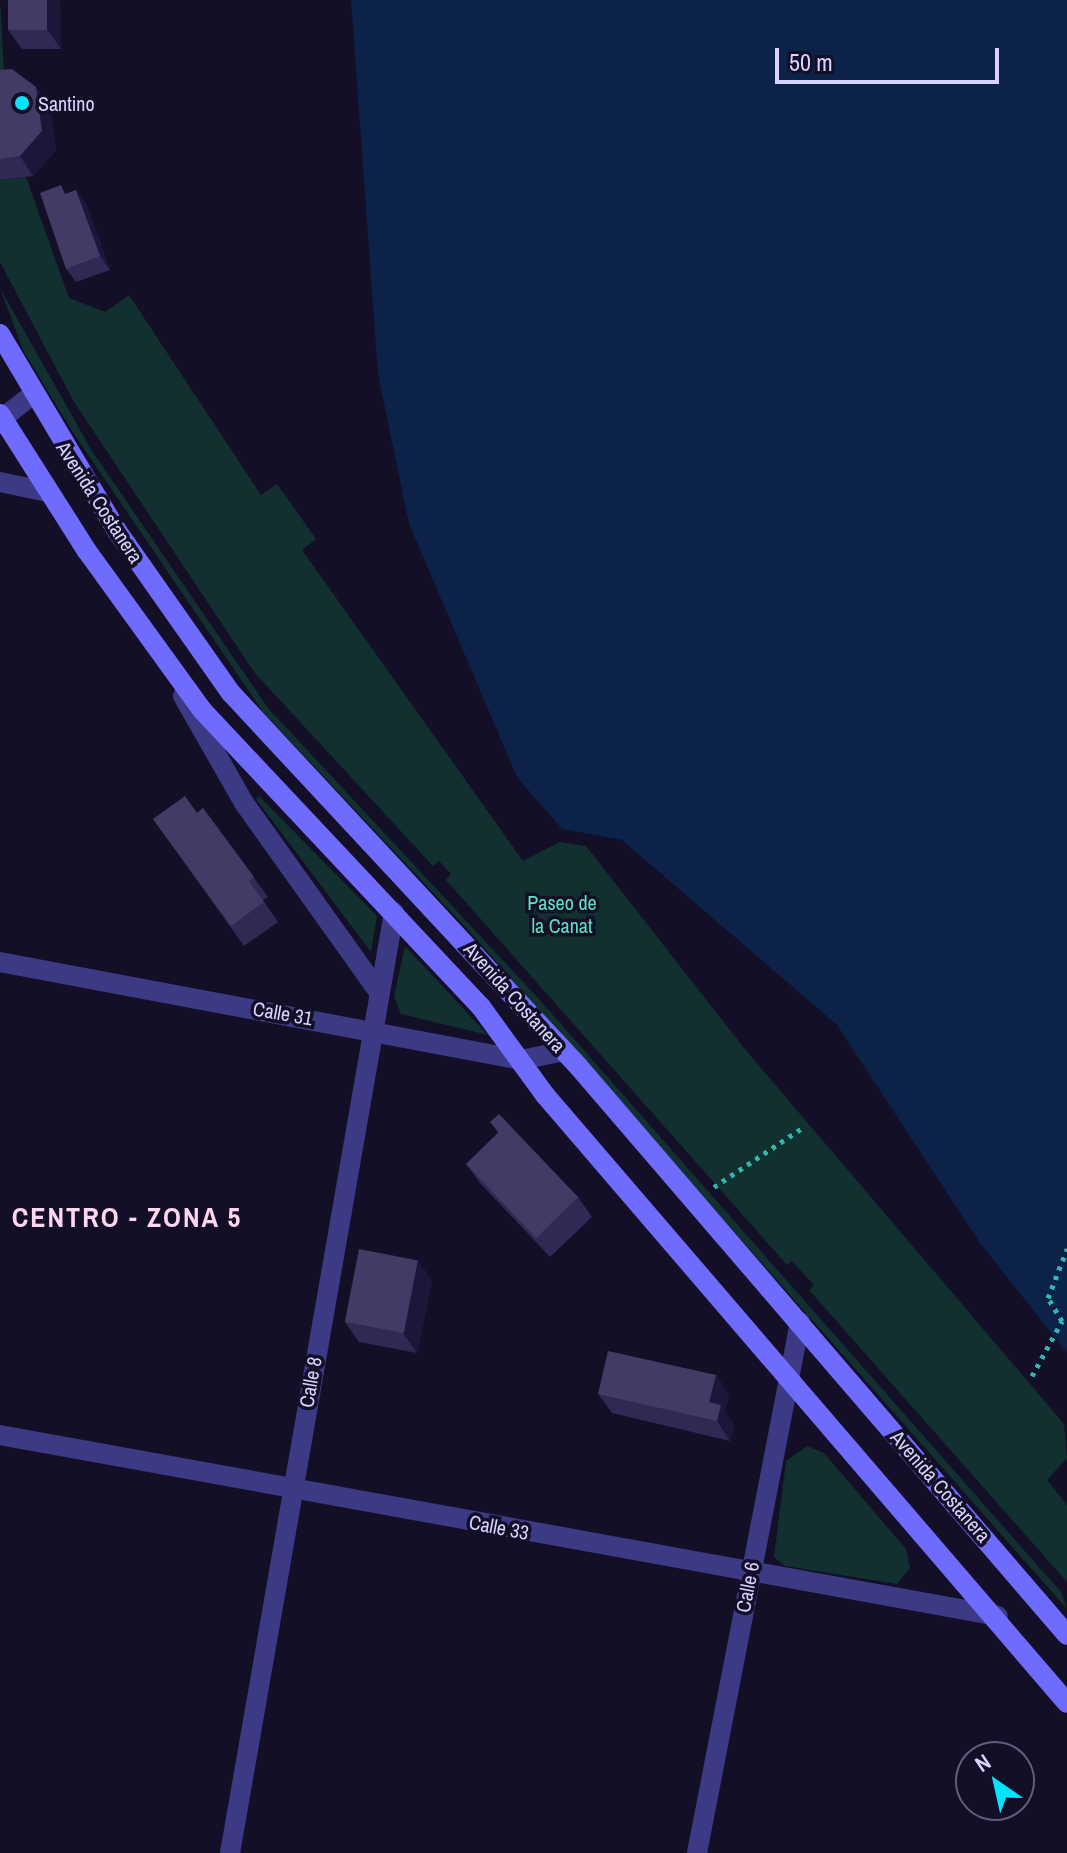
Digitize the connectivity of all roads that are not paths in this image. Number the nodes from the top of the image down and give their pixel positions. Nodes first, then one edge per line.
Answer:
1 (0, 334) edge
2 (32, 395) junction
3 (0, 417) edge
4 (0, 482) edge
5 (48, 492) junction
6 (159, 654) junction
7 (394, 912) junction
8 (0, 962) edge
9 (379, 992) junction
10 (373, 1030) junction
11 (564, 1051) junction
12 (521, 1060) junction
13 (800, 1322) junction
14 (789, 1375) junction
15 (0, 1435) edge
16 (292, 1488) junction
17 (749, 1574) junction
18 (998, 1616) junction
19 (1067, 1635) edge
20 (1067, 1703) edge
21 (230, 1853) edge
22 (697, 1853) edge

1 - 2 main road, Avenida Costanera
2 - 3 street
2 - 11 main road, Avenida Costanera
3 - 5 main road, Avenida Costanera
4 - 5 street
5 - 6 main road, Avenida Costanera
6 - 7 main road, Avenida Costanera
6 - 9 street
7 - 9 street, Calle 8
7 - 12 main road, Avenida Costanera
8 - 10 street, Calle 31
9 - 10 street, Calle 8
10 - 12 street, Calle 31
10 - 16 street, Calle 8
11 - 12 street, Calle 31
11 - 13 main road, Avenida Costanera
12 - 14 main road, Avenida Costanera
13 - 14 street, Calle 6
13 - 19 main road, Avenida Costanera
14 - 17 street, Calle 6
14 - 18 main road, Avenida Costanera
15 - 16 street, Calle 33
16 - 17 street, Calle 33
16 - 21 street, Calle 8
17 - 18 street, Calle 33
17 - 22 street, Calle 6
18 - 20 main road, Avenida Costanera

